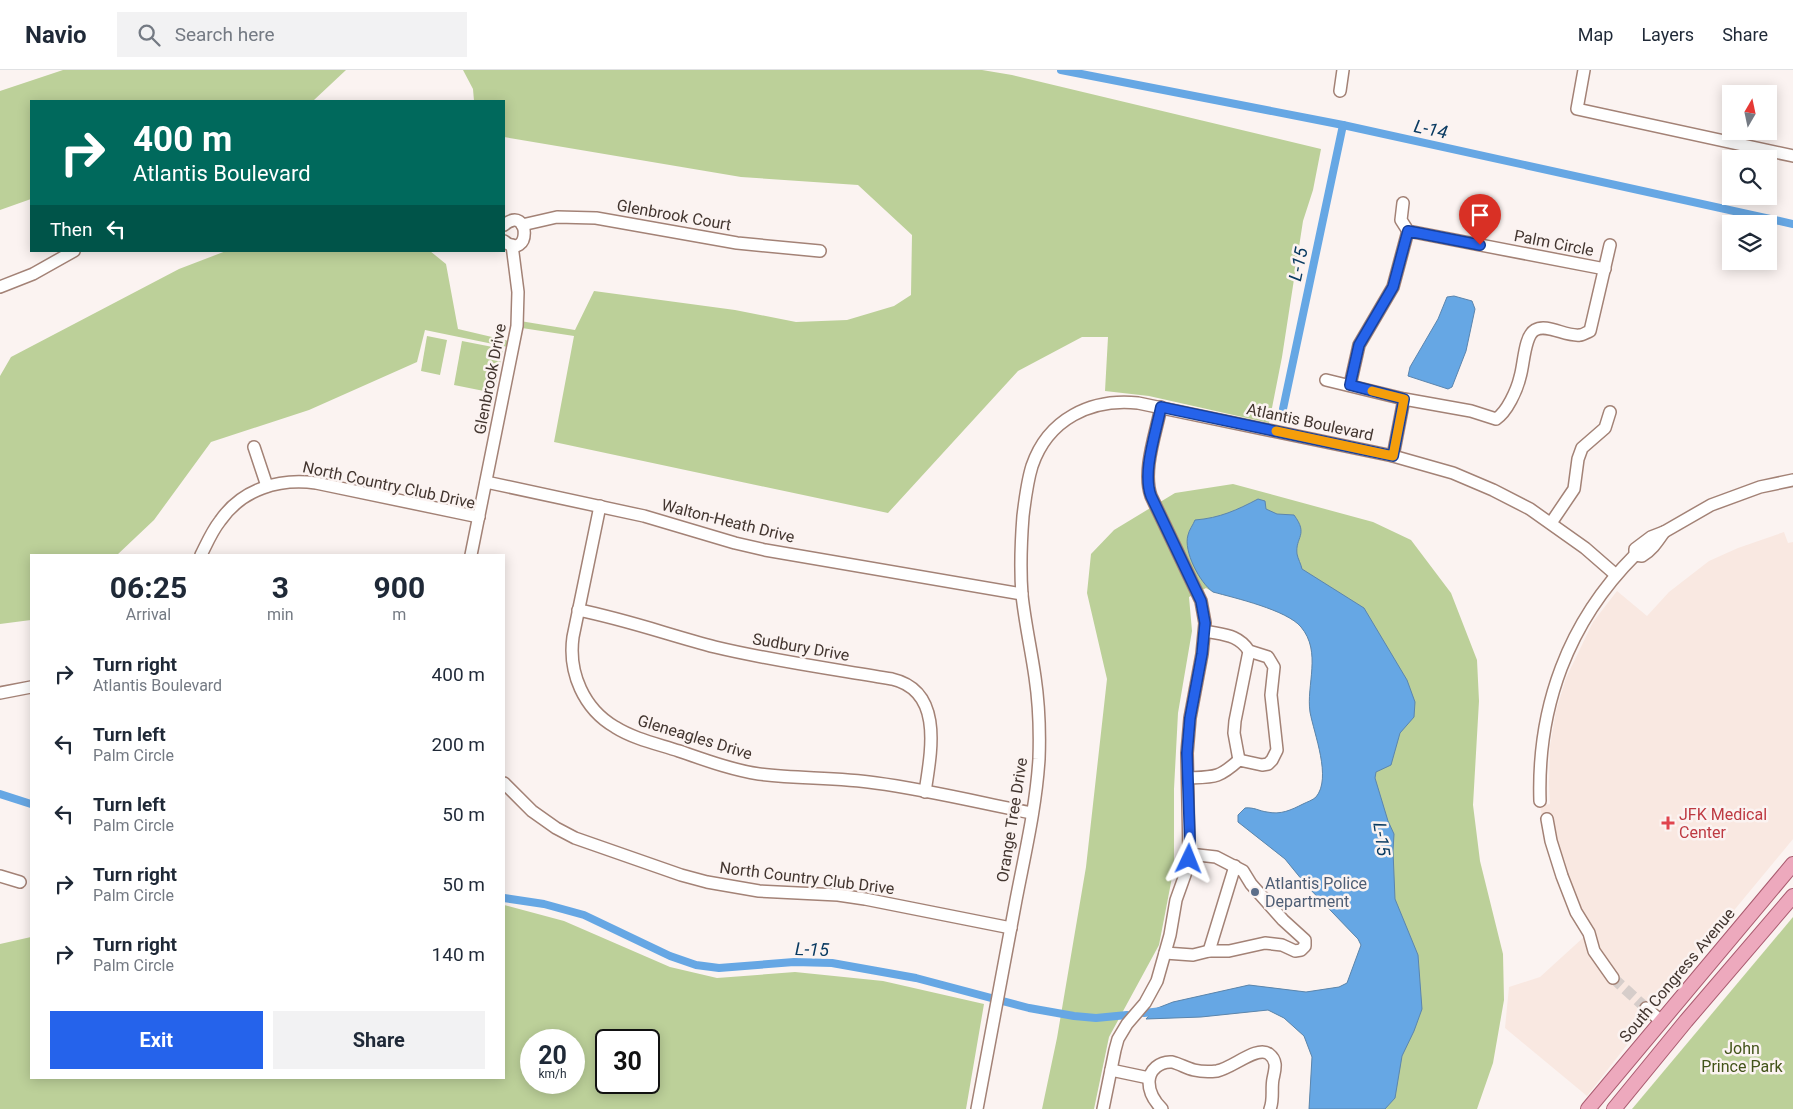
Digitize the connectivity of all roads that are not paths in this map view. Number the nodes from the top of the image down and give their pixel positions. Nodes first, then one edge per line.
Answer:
1 (1343, 70) edge
2 (1584, 70) edge
3 (1340, 91) dead end
4 (1793, 156) edge
5 (1403, 203) dead end
6 (505, 224) edge
7 (522, 225) junction
8 (1408, 231) junction
9 (508, 243) edge
10 (1610, 245) dead end
11 (820, 251) dead end
12 (72, 252) edge
13 (1605, 269) junction
14 (0, 287) edge
15 (1326, 380) dead end
16 (1350, 385) junction
17 (1404, 399) junction
18 (1161, 407) junction
19 (1610, 412) dead end
20 (1062, 423) joint
21 (254, 448) dead end
22 (1393, 456) junction
23 (1793, 480) edge
24 (486, 482) junction
25 (267, 486) junction
26 (600, 506) junction
27 (479, 517) junction
28 (1551, 523) junction
29 (201, 554) edge
30 (471, 554) edge
31 (1616, 575) junction
32 (1022, 594) junction
33 (578, 610) junction
34 (1205, 630) junction
35 (1248, 651) junction
36 (30, 687) edge
37 (0, 693) edge
38 (1239, 760) junction
39 (1189, 778) junction
40 (505, 785) edge
41 (925, 792) junction
42 (1540, 801) dead end
43 (1032, 813) junction
44 (1547, 819) dead end
45 (1189, 854) junction
46 (1793, 864) edge
47 (1235, 866) junction
48 (0, 876) edge
49 (20, 882) dead end
50 (1793, 896) edge
51 (1011, 928) junction
52 (1209, 951) junction
53 (1165, 953) junction
54 (1613, 978) tunnel mouth
55 (1646, 1008) tunnel mouth
56 (1661, 1021) junction
57 (1110, 1070) junction
58 (1149, 1078) junction
59 (977, 1109) edge
60 (1103, 1109) edge
61 (1162, 1109) edge
62 (1270, 1109) edge
63 (1588, 1109) edge
64 (1606, 1109) edge
65 (1614, 1109) edge

1 - 3 street
2 - 4 street
5 - 8 street
6 - 7 street
7 - 9 street, Glenbrook Drive
7 - 11 street, Glenbrook Court
8 - 13 street, Palm Circle
8 - 16 street
9 - 24 street, Glenbrook Drive
10 - 13 street, Palm Circle
12 - 14 street
13 - 17 street, Palm Circle
15 - 16 street, Palm Circle
16 - 17 street, Palm Circle
17 - 22 street
18 - 20 street, Atlantis Boulevard
18 - 22 street, Atlantis Boulevard
18 - 34 street
19 - 28 street
20 - 32 street, Orange Tree Drive
21 - 25 street
22 - 28 street, Atlantis Boulevard
23 - 31 street
24 - 26 street, Walton-Heath Drive
24 - 27 street, Glenbrook Drive
25 - 27 street, North Country Club Drive
25 - 29 street, North Country Club Drive
26 - 32 street, Walton-Heath Drive
26 - 33 street, Gleneagles Drive
27 - 30 street, North Country Club Drive
28 - 31 street, Atlantis Boulevard
31 - 42 street
32 - 43 street, Orange Tree Drive
33 - 41 street, Gleneagles Drive
33 - 41 street, Sudbury Drive
34 - 35 street
34 - 39 street
35 - 38 street
35 - 38 street
36 - 37 street
38 - 39 street
39 - 45 street
40 - 51 street, North Country Club Drive
41 - 43 street, Gleneagles Drive
43 - 51 street, Orange Tree Drive
44 - 54 street
45 - 47 street
45 - 53 street
46 - 56 main road, South Congress Avenue
47 - 52 street
47 - 52 street
48 - 49 street
50 - 65 main road
51 - 59 street, Orange Tree Drive
52 - 53 street
53 - 57 street
55 - 56 street
56 - 63 main road, South Congress Avenue
56 - 64 main road
57 - 58 street
57 - 60 street
58 - 61 street
58 - 62 street

